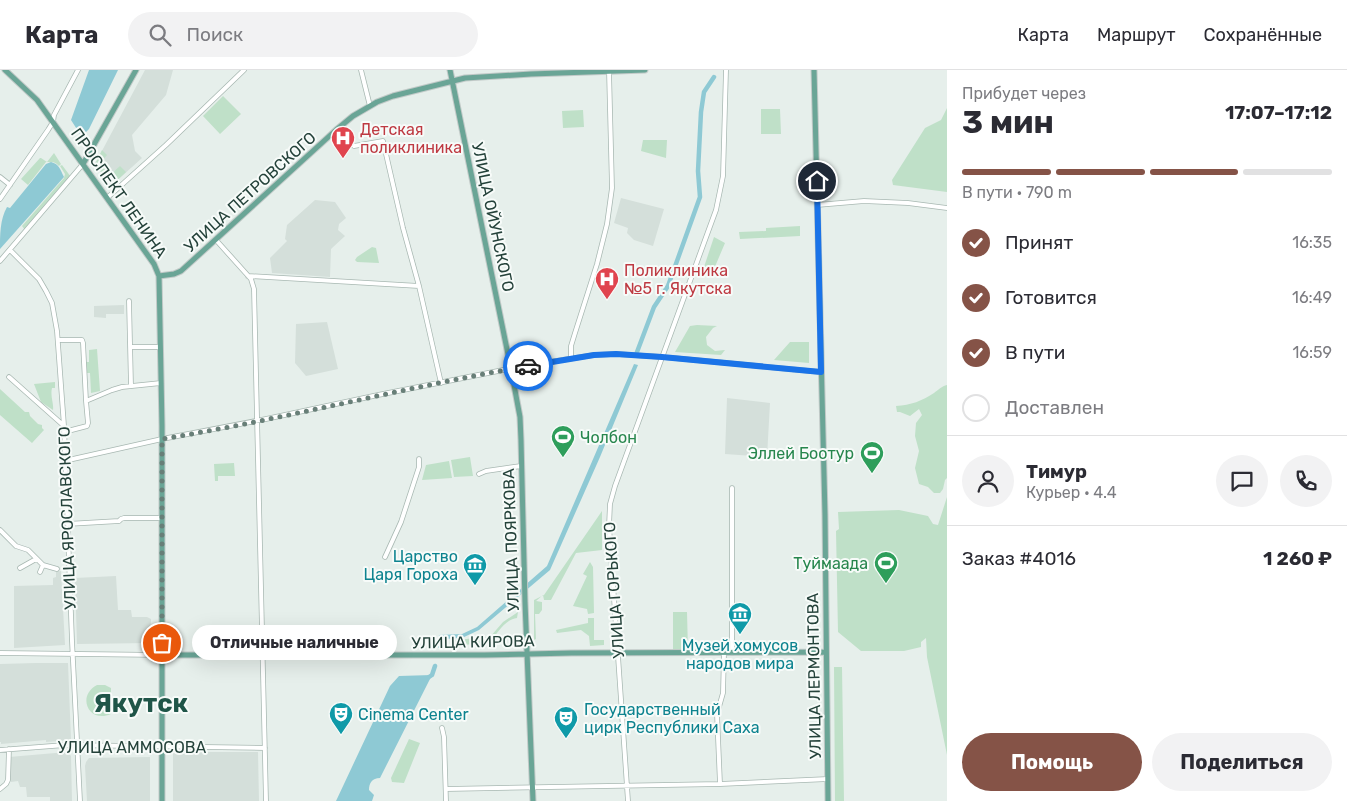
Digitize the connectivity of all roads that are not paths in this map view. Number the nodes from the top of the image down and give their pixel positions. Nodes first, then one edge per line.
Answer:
1 (5, 70) edge
2 (78, 70) edge
3 (136, 70) edge
4 (244, 70) edge
5 (361, 70) edge
6 (450, 70) edge
7 (645, 70) edge
8 (726, 70) edge
9 (814, 70) edge
10 (609, 71) edge
11 (453, 81) junction
12 (370, 106) junction
13 (53, 122) junction
14 (336, 130) junction
15 (83, 164) junction
16 (0, 177) edge
17 (10, 185) junction
18 (107, 198) junction
19 (0, 200) edge
20 (817, 206) junction
21 (947, 208) edge
22 (216, 240) junction
23 (10, 250) junction
24 (0, 262) edge
25 (159, 276) junction
26 (248, 276) junction
27 (419, 286) junction
28 (129, 301) dead end
29 (58, 340) junction
30 (130, 347) junction
31 (160, 347) junction
32 (662, 357) junction
33 (571, 358) junction
34 (511, 369) junction
35 (821, 372) junction
36 (9, 377) dead end
37 (161, 383) junction
38 (441, 383) junction
39 (131, 386) junction
40 (86, 401) junction
41 (257, 421) junction
42 (64, 426) junction
43 (64, 432) junction
44 (162, 439) junction
45 (419, 459) dead end
46 (64, 461) junction
47 (521, 466) junction
48 (478, 474) dead end
49 (732, 488) dead end
50 (162, 518) junction
51 (67, 524) junction
52 (0, 530) edge
53 (385, 557) dead end
54 (36, 559) junction
55 (43, 565) junction
56 (20, 568) dead end
57 (57, 569) dead end
58 (40, 572) dead end
59 (826, 652) junction
60 (0, 653) edge
61 (73, 653) junction
62 (618, 653) junction
63 (724, 653) junction
64 (732, 653) junction
65 (527, 654) junction
66 (162, 655) junction
67 (263, 655) junction
68 (442, 728) dead end
69 (78, 745) junction
70 (162, 746) junction
71 (265, 748) junction
72 (8, 749) junction
73 (0, 750) edge
74 (828, 778) junction
75 (720, 784) junction
76 (627, 785) junction
77 (533, 788) junction
78 (0, 789) edge
79 (446, 789) junction
80 (80, 801) edge
81 (162, 801) edge
82 (266, 801) edge
83 (446, 801) edge
84 (533, 801) edge
85 (628, 801) edge
86 (828, 801) edge

1 - 13 main road, ПРОСПЕКТ ЛЕНИНА
2 - 13 street
3 - 15 main road
4 - 18 street
5 - 12 street
6 - 11 main road, УЛИЦА ОЙУНСКОГО
7 - 10 main road, УЛИЦА ПЕТРОВСКОГО
8 - 32 street, УЛИЦА ГОРЬКОГО
9 - 20 main road, УЛИЦА ЛЕРМОНТОВА
10 - 11 main road, УЛИЦА ПЕТРОВСКОГО
10 - 33 street
11 - 12 main road, УЛИЦА ПЕТРОВСКОГО
11 - 34 main road, УЛИЦА ОЙУНСКОГО
12 - 14 main road, УЛИЦА ПЕТРОВСКОГО
13 - 15 main road, ПРОСПЕКТ ЛЕНИНА
13 - 17 street
14 - 22 main road, УЛИЦА ПЕТРОВСКОГО
14 - 27 street
15 - 18 main road, ПРОСПЕКТ ЛЕНИНА
15 - 23 street
16 - 17 street
17 - 19 street
18 - 25 main road, ПРОСПЕКТ ЛЕНИНА
20 - 21 street
20 - 35 main road, УЛИЦА ЛЕРМОНТОВА
22 - 25 main road, УЛИЦА ПЕТРОВСКОГО
22 - 26 street
23 - 24 street
23 - 29 street, УЛИЦА ЯРОСЛАВСКОГО
25 - 31 main road, ПРОСПЕКТ ЛЕНИНА
26 - 27 street
26 - 41 street
27 - 38 street
28 - 30 street
29 - 40 street
29 - 42 street, УЛИЦА ЯРОСЛАВСКОГО
30 - 31 street
30 - 39 street
31 - 37 main road, ПРОСПЕКТ ЛЕНИНА
32 - 33 street
32 - 35 street
32 - 62 street, УЛИЦА ГОРЬКОГО
33 - 34 street
34 - 38 street
34 - 47 main road, УЛИЦА ПОЯРКОВА
35 - 59 main road, УЛИЦА ЛЕРМОНТОВА
36 - 42 street
37 - 39 street
37 - 44 main road, ПРОСПЕКТ ЛЕНИНА
38 - 41 street
39 - 40 street
40 - 43 street
41 - 44 street
41 - 67 street
42 - 43 street, УЛИЦА ЯРОСЛАВСКОГО
43 - 46 street, УЛИЦА ЯРОСЛАВСКОГО
44 - 46 street
44 - 50 main road, ПРОСПЕКТ ЛЕНИНА
45 - 53 street
46 - 51 street, УЛИЦА ЯРОСЛАВСКОГО
47 - 48 street
47 - 65 main road, УЛИЦА ПОЯРКОВА
49 - 64 street
50 - 51 street
50 - 66 main road, ПРОСПЕКТ ЛЕНИНА
51 - 61 street, УЛИЦА ЯРОСЛАВСКОГО
52 - 54 street
54 - 55 street
54 - 56 street
55 - 57 street
55 - 58 street
59 - 64 main road, УЛИЦА КИРОВА
59 - 74 main road, УЛИЦА ЛЕРМОНТОВА
60 - 61 street, УЛИЦА КИРОВА
61 - 66 street, УЛИЦА КИРОВА
61 - 69 street, УЛИЦА ЯРОСЛАВСКОГО
62 - 63 main road, УЛИЦА КИРОВА
62 - 65 main road, УЛИЦА КИРОВА
62 - 76 street, УЛИЦА ГОРЬКОГО
63 - 64 main road, УЛИЦА КИРОВА
63 - 75 street
65 - 67 main road, УЛИЦА КИРОВА
65 - 77 main road, УЛИЦА ПОЯРКОВА
66 - 67 main road, УЛИЦА КИРОВА
66 - 70 main road, ПРОСПЕКТ ЛЕНИНА
67 - 71 street
68 - 79 street
69 - 70 street, УЛИЦА АММОСОВА
69 - 72 street, УЛИЦА АММОСОВА
69 - 80 street, УЛИЦА ЯРОСЛАВСКОГО
70 - 71 street, УЛИЦА АММОСОВА
70 - 81 main road, ПРОСПЕКТ ЛЕНИНА
71 - 82 street
72 - 73 street, УЛИЦА АММОСОВА
72 - 78 street
74 - 75 street
74 - 86 main road, УЛИЦА ЛЕРМОНТОВА
75 - 76 street
76 - 77 street
76 - 85 street, УЛИЦА ГОРЬКОГО
77 - 79 street
77 - 84 main road, УЛИЦА ПОЯРКОВА
79 - 83 street

